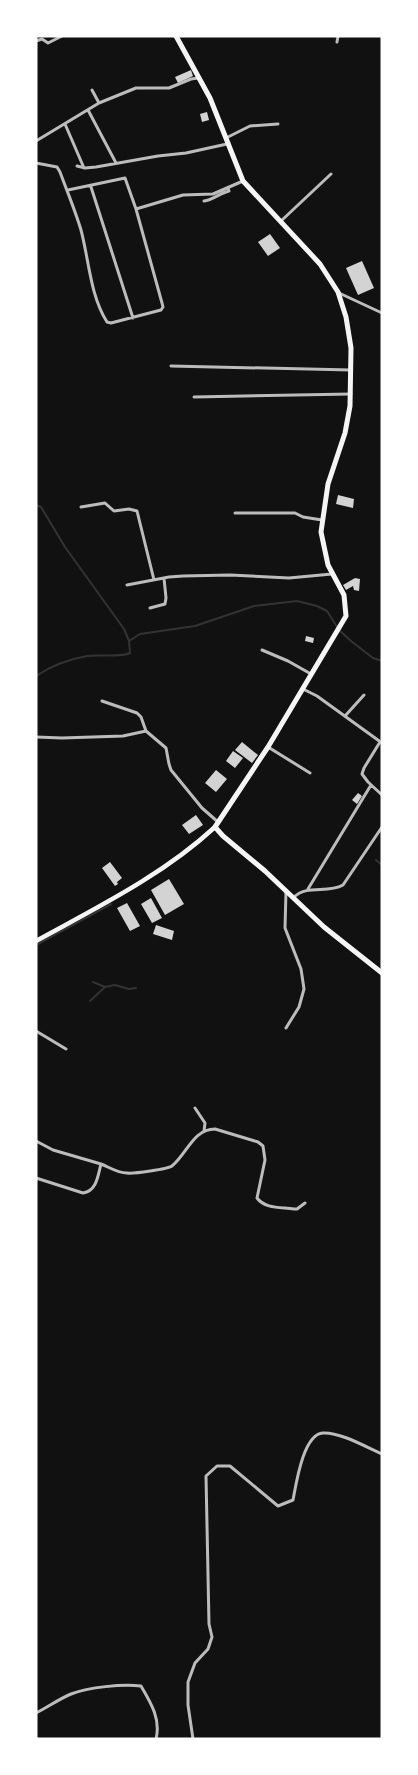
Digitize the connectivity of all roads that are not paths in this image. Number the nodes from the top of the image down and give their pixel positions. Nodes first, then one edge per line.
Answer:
1 (62, 36) edge
2 (176, 36) edge
3 (338, 36) edge
4 (36, 41) edge
5 (338, 42) dead end
6 (198, 78) junction
7 (92, 90) dead end
8 (99, 103) junction
9 (88, 110) junction
10 (65, 124) junction
11 (278, 124) dead end
12 (36, 141) edge
13 (226, 141) junction
14 (36, 163) edge
15 (116, 163) junction
16 (77, 166) dead end
17 (84, 168) junction
18 (331, 174) dead end
19 (243, 181) junction
20 (91, 187) junction
21 (228, 188) junction
22 (68, 190) junction
23 (204, 201) dead end
24 (136, 209) junction
25 (280, 222) junction
26 (338, 292) junction
27 (382, 313) edge
28 (133, 318) junction
29 (171, 366) dead end
30 (351, 370) junction
31 (350, 394) junction
32 (194, 396) dead end
33 (82, 507) dead end
34 (235, 513) dead end
35 (322, 520) junction
36 (332, 574) junction
37 (164, 578) junction
38 (154, 580) junction
39 (127, 585) dead end
40 (150, 608) dead end
41 (262, 650) dead end
42 (310, 674) junction
43 (303, 689) junction
44 (364, 695) dead end
45 (102, 701) dead end
46 (345, 716) junction
47 (146, 731) junction
48 (36, 737) edge
49 (381, 742) edge
50 (268, 747) junction
51 (310, 773) dead end
52 (371, 785) junction
53 (382, 795) edge
54 (219, 822) junction
55 (382, 827) edge
56 (215, 828) junction
57 (308, 889) junction
58 (286, 891) junction
59 (293, 898) junction
60 (36, 940) edge
61 (382, 973) edge
62 (286, 1028) dead end
63 (36, 1031) edge
64 (66, 1049) dead end
65 (195, 1108) dead end
66 (204, 1131) junction
67 (36, 1141) edge
68 (101, 1164) junction
69 (36, 1178) edge
70 (305, 1203) dead end
71 (382, 1454) edge
72 (36, 1713) edge
73 (156, 1739) edge
74 (193, 1739) edge

1 - 4 street
2 - 6 main road
3 - 5 street
6 - 8 street
6 - 13 main road
7 - 8 street
8 - 9 street
9 - 10 street
9 - 15 street
10 - 12 street
10 - 17 street
11 - 13 street
13 - 15 street
13 - 19 main road
14 - 22 street
15 - 17 street
16 - 17 street
18 - 25 street
19 - 21 street
19 - 25 main road
20 - 22 street
20 - 24 street
20 - 28 street
21 - 23 street
21 - 24 street
22 - 28 street
24 - 28 street
25 - 26 main road
26 - 27 street
26 - 30 main road
29 - 30 street
30 - 31 main road
31 - 32 street
31 - 35 main road
33 - 38 street
34 - 35 street
35 - 36 main road
36 - 37 street
36 - 42 main road
37 - 38 street
37 - 40 street
38 - 39 street
41 - 42 street
42 - 43 main road
43 - 46 street
43 - 50 main road
44 - 46 street
45 - 47 street
46 - 49 street
47 - 48 street
47 - 54 street
49 - 52 street
50 - 51 street
50 - 54 main road
52 - 53 street
52 - 57 street
54 - 56 main road
55 - 57 street
56 - 58 main road
56 - 60 main road
57 - 59 street
58 - 59 main road
58 - 62 street
59 - 61 main road
63 - 64 street
65 - 66 street
66 - 68 street
66 - 70 street
67 - 68 street
68 - 69 street
71 - 74 street
72 - 73 street

